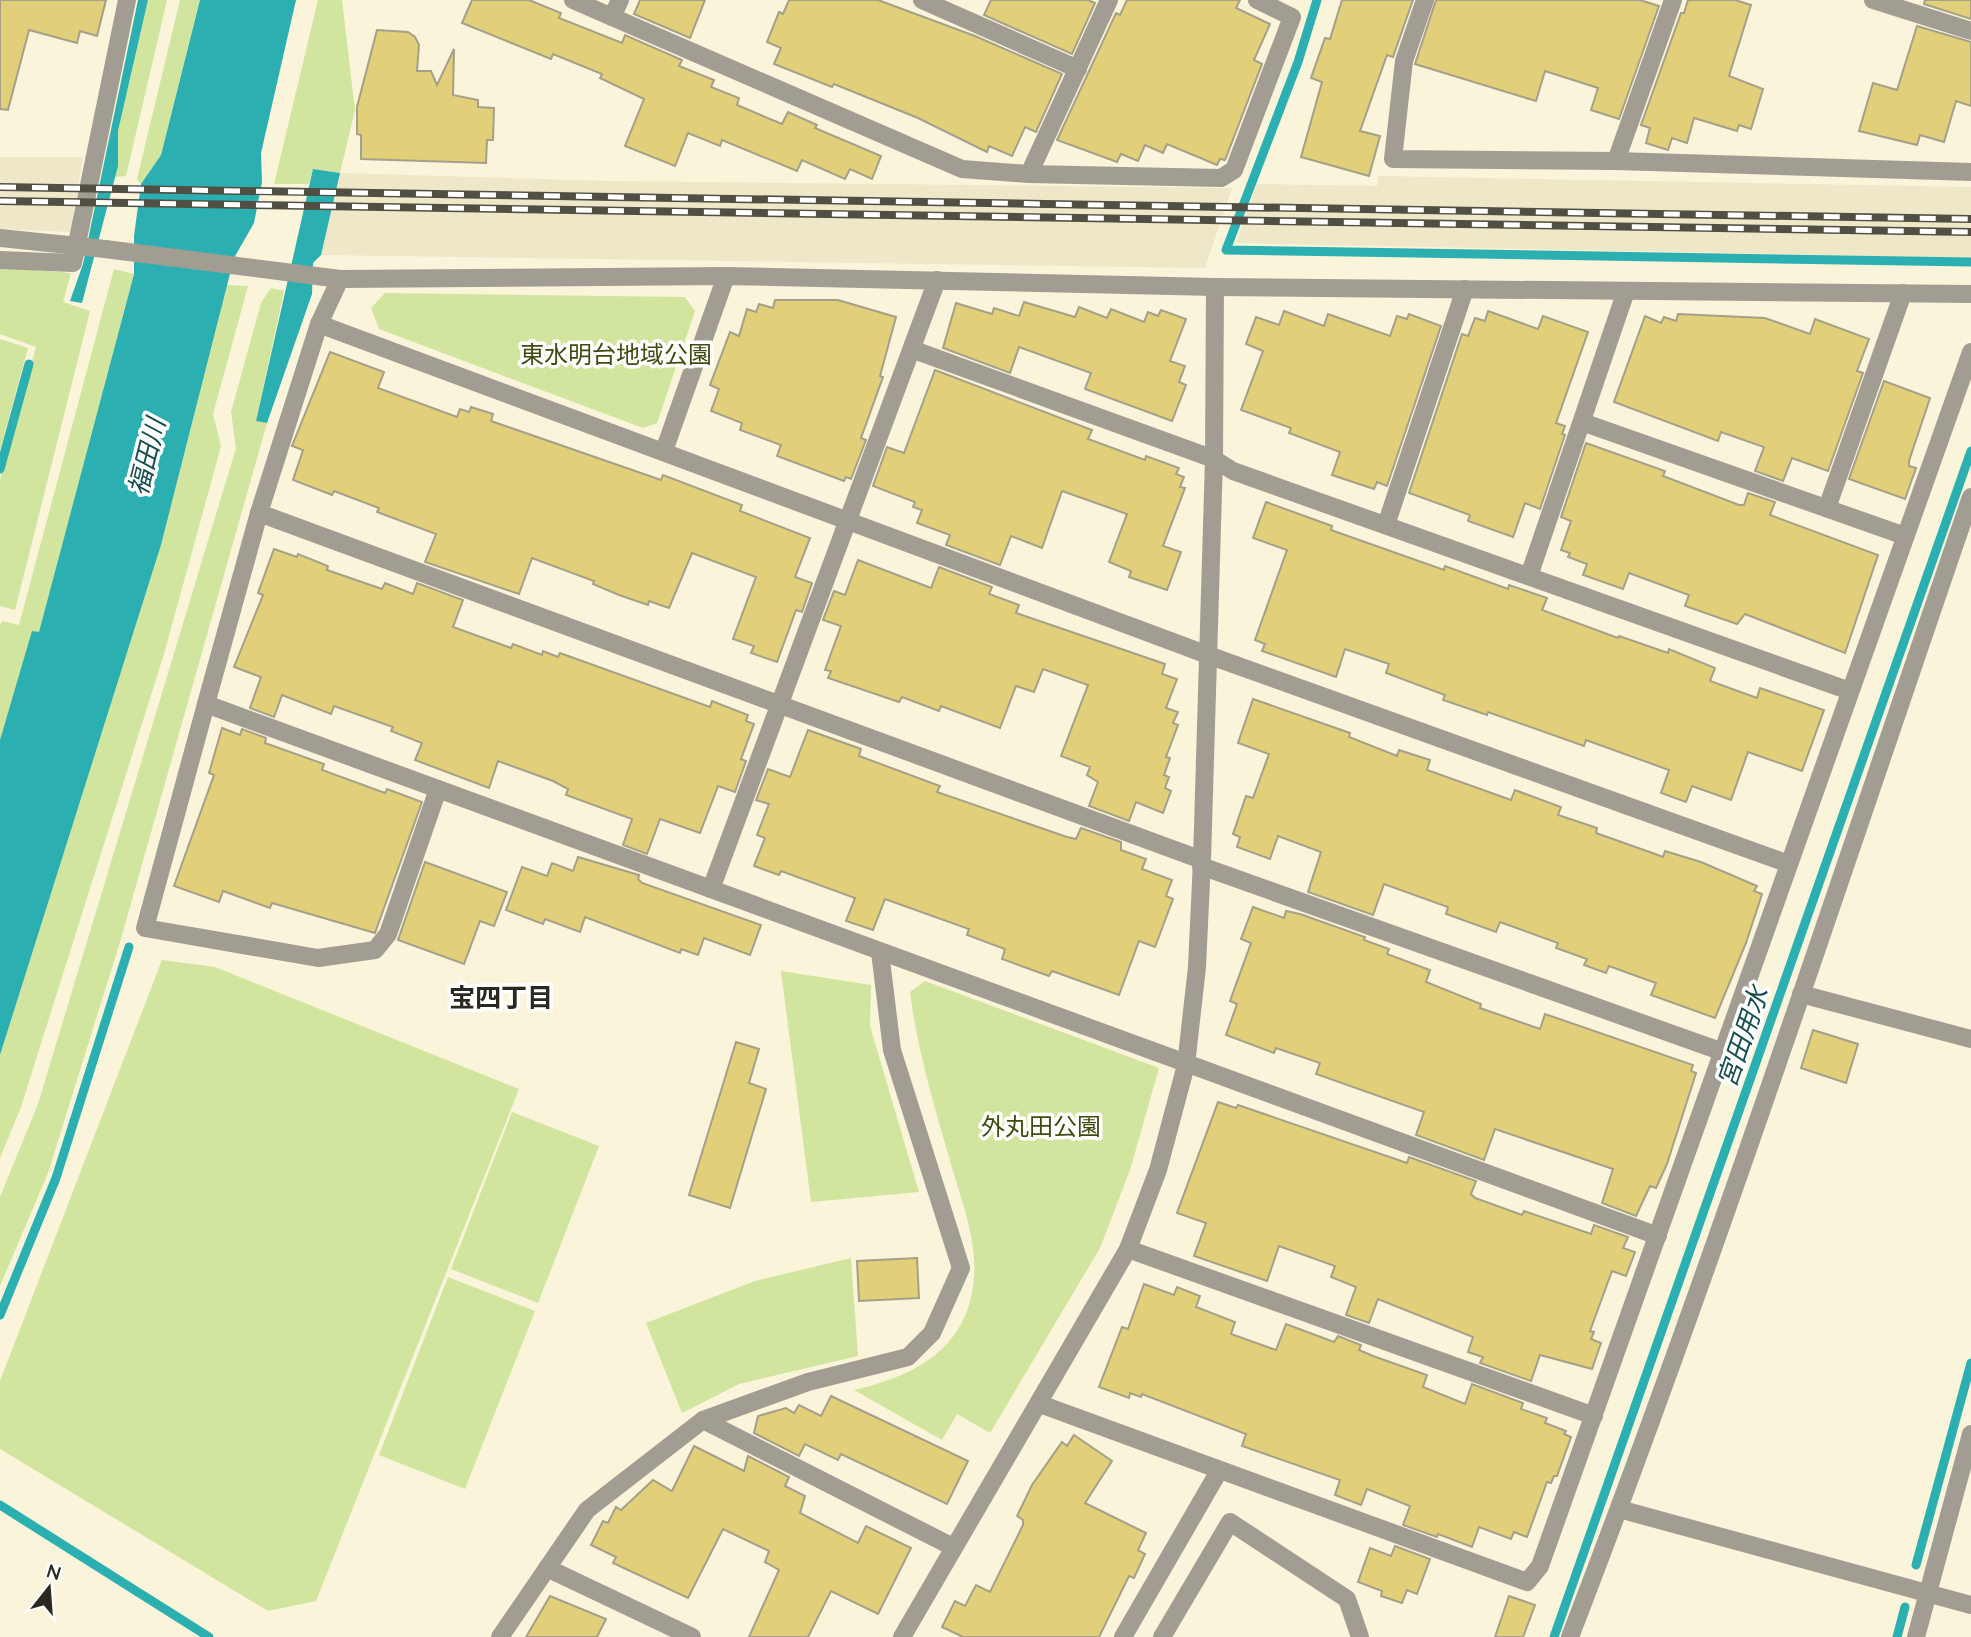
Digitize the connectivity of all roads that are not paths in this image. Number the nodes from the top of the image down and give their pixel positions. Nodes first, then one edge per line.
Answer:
1 (127, 0) edge
2 (573, 0) edge
3 (620, 0) edge
4 (922, 0) edge
5 (1109, 0) edge
6 (1257, 0) edge
7 (1425, 0) edge
8 (1672, 0) edge
9 (1873, 0) edge
10 (612, 17) junction
11 (1971, 32) edge
12 (1078, 69) junction
13 (1616, 162) junction
14 (1971, 172) edge
15 (1029, 174) junction
16 (0, 238) edge
17 (0, 260) edge
18 (726, 276) junction
19 (340, 279) junction
20 (937, 281) junction
21 (1215, 287) junction
22 (1465, 289) junction
23 (1626, 291) junction
24 (1903, 293) junction
25 (1971, 294) edge
26 (319, 324) junction
27 (914, 350) junction
28 (1971, 352) edge
29 (1582, 422) junction
30 (664, 452) junction
31 (1214, 459) junction
32 (1971, 497) edge
33 (1827, 508) junction
34 (259, 513) junction
35 (849, 520) junction
36 (1385, 525) junction
37 (1905, 536) junction
38 (1529, 576) junction
39 (1208, 655) junction
40 (1850, 691) junction
41 (206, 704) junction
42 (780, 704) junction
43 (438, 789) junction
44 (1202, 863) junction
45 (1789, 864) junction
46 (711, 890) junction
47 (880, 952) junction
48 (1801, 994) junction
49 (1971, 1039) edge
50 (1723, 1052) junction
51 (1186, 1065) junction
52 (1658, 1236) junction
53 (1128, 1249) junction
54 (1040, 1404) junction
55 (1594, 1416) junction
56 (703, 1420) junction
57 (1971, 1434) edge
58 (1219, 1471) junction
59 (1619, 1509) junction
60 (953, 1547) junction
61 (547, 1568) junction
62 (1928, 1593) junction
63 (1971, 1605) edge
64 (499, 1637) edge
65 (692, 1637) edge
66 (902, 1637) edge
67 (1124, 1637) edge
68 (1162, 1637) edge
69 (1360, 1637) edge
70 (1570, 1637) edge
71 (1916, 1637) edge

1 - 17 street
2 - 10 street
3 - 10 street
4 - 12 street
5 - 12 street
6 - 15 street
7 - 13 street
8 - 13 street
9 - 11 street
10 - 15 street
12 - 15 street
13 - 14 street
16 - 19 street, bridge
18 - 19 street
18 - 20 street
18 - 30 street
19 - 26 street
20 - 21 street
20 - 27 street
21 - 22 street
21 - 31 street
22 - 23 street
22 - 36 street
23 - 24 street
23 - 29 street
24 - 25 street
24 - 33 street
26 - 30 street
26 - 34 street
27 - 31 street
27 - 35 street
28 - 37 street
29 - 33 street
29 - 38 street
30 - 35 street
31 - 36 street
31 - 39 street
32 - 48 street
33 - 37 street
34 - 41 street
34 - 42 street
35 - 39 street
35 - 42 street
36 - 38 street
37 - 40 street
38 - 40 street
39 - 44 street
39 - 45 street
40 - 45 street
41 - 43 street
41 - 43 street
42 - 44 street
42 - 46 street
43 - 46 street
44 - 50 street
44 - 51 street
45 - 50 street
46 - 47 street
47 - 51 street
47 - 56 street
48 - 49 street
48 - 59 street
50 - 52 street
51 - 52 street
51 - 53 street
52 - 55 street
53 - 54 street
53 - 55 street
54 - 58 street
54 - 60 street
55 - 58 street
56 - 60 street
56 - 61 street
57 - 62 street
58 - 67 street
59 - 62 street
59 - 70 street
60 - 66 street
61 - 64 street
61 - 65 street
62 - 63 street
62 - 71 street
68 - 69 street

